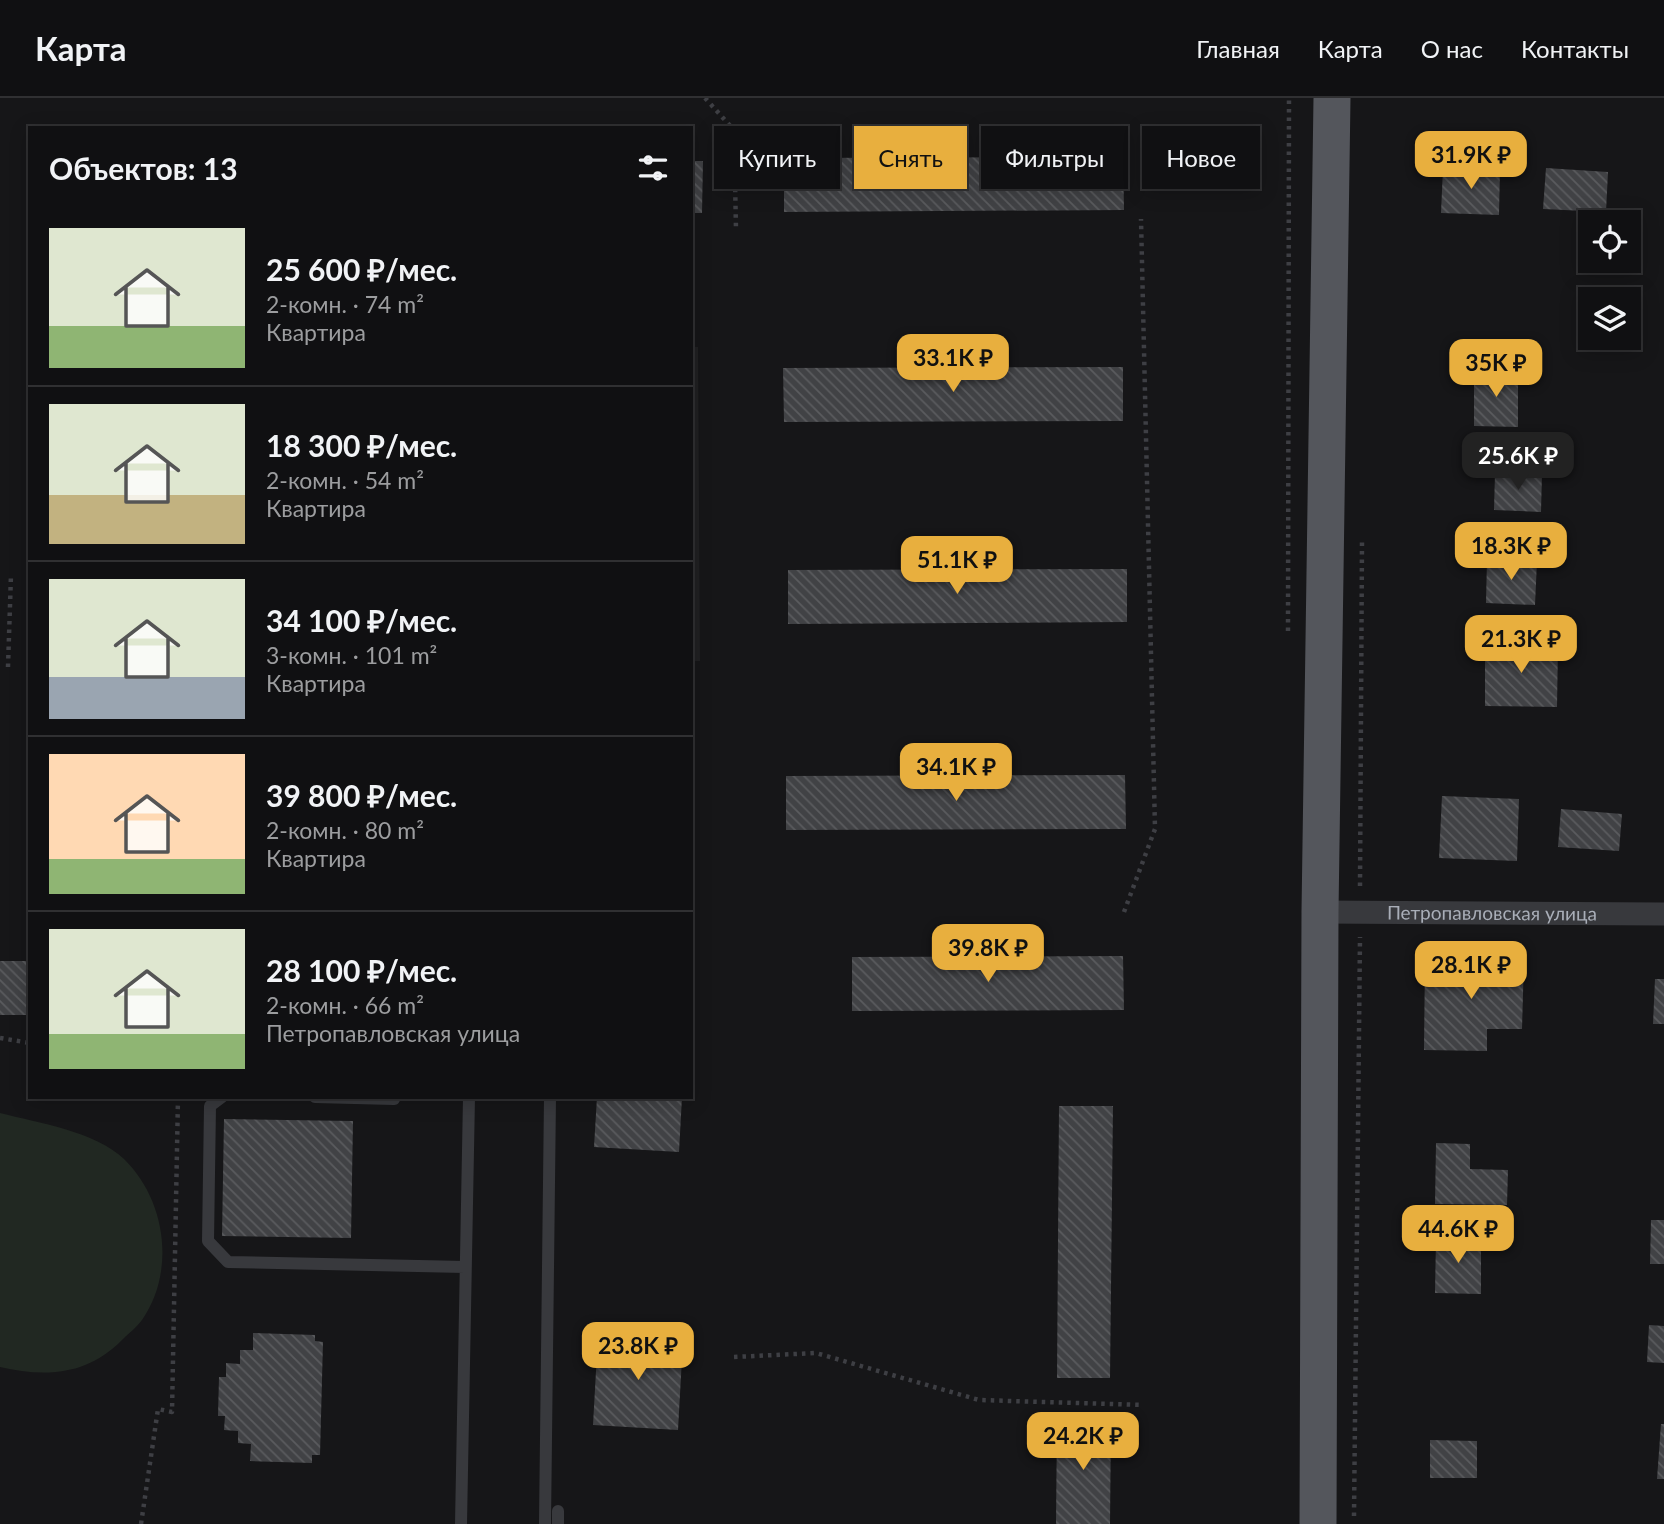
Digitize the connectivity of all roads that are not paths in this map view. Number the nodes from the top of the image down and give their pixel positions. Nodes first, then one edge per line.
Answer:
1 (1332, 98) edge
2 (1320, 912) junction
3 (1664, 914) edge
4 (219, 1099) edge
5 (469, 1099) edge
6 (550, 1099) edge
7 (466, 1267) junction
8 (461, 1524) edge
9 (545, 1524) edge
10 (1318, 1524) edge

1 - 2 main road
2 - 3 street, Петропавловская улица
2 - 10 main road
4 - 7 lane
5 - 7 lane
6 - 9 lane
7 - 8 lane

